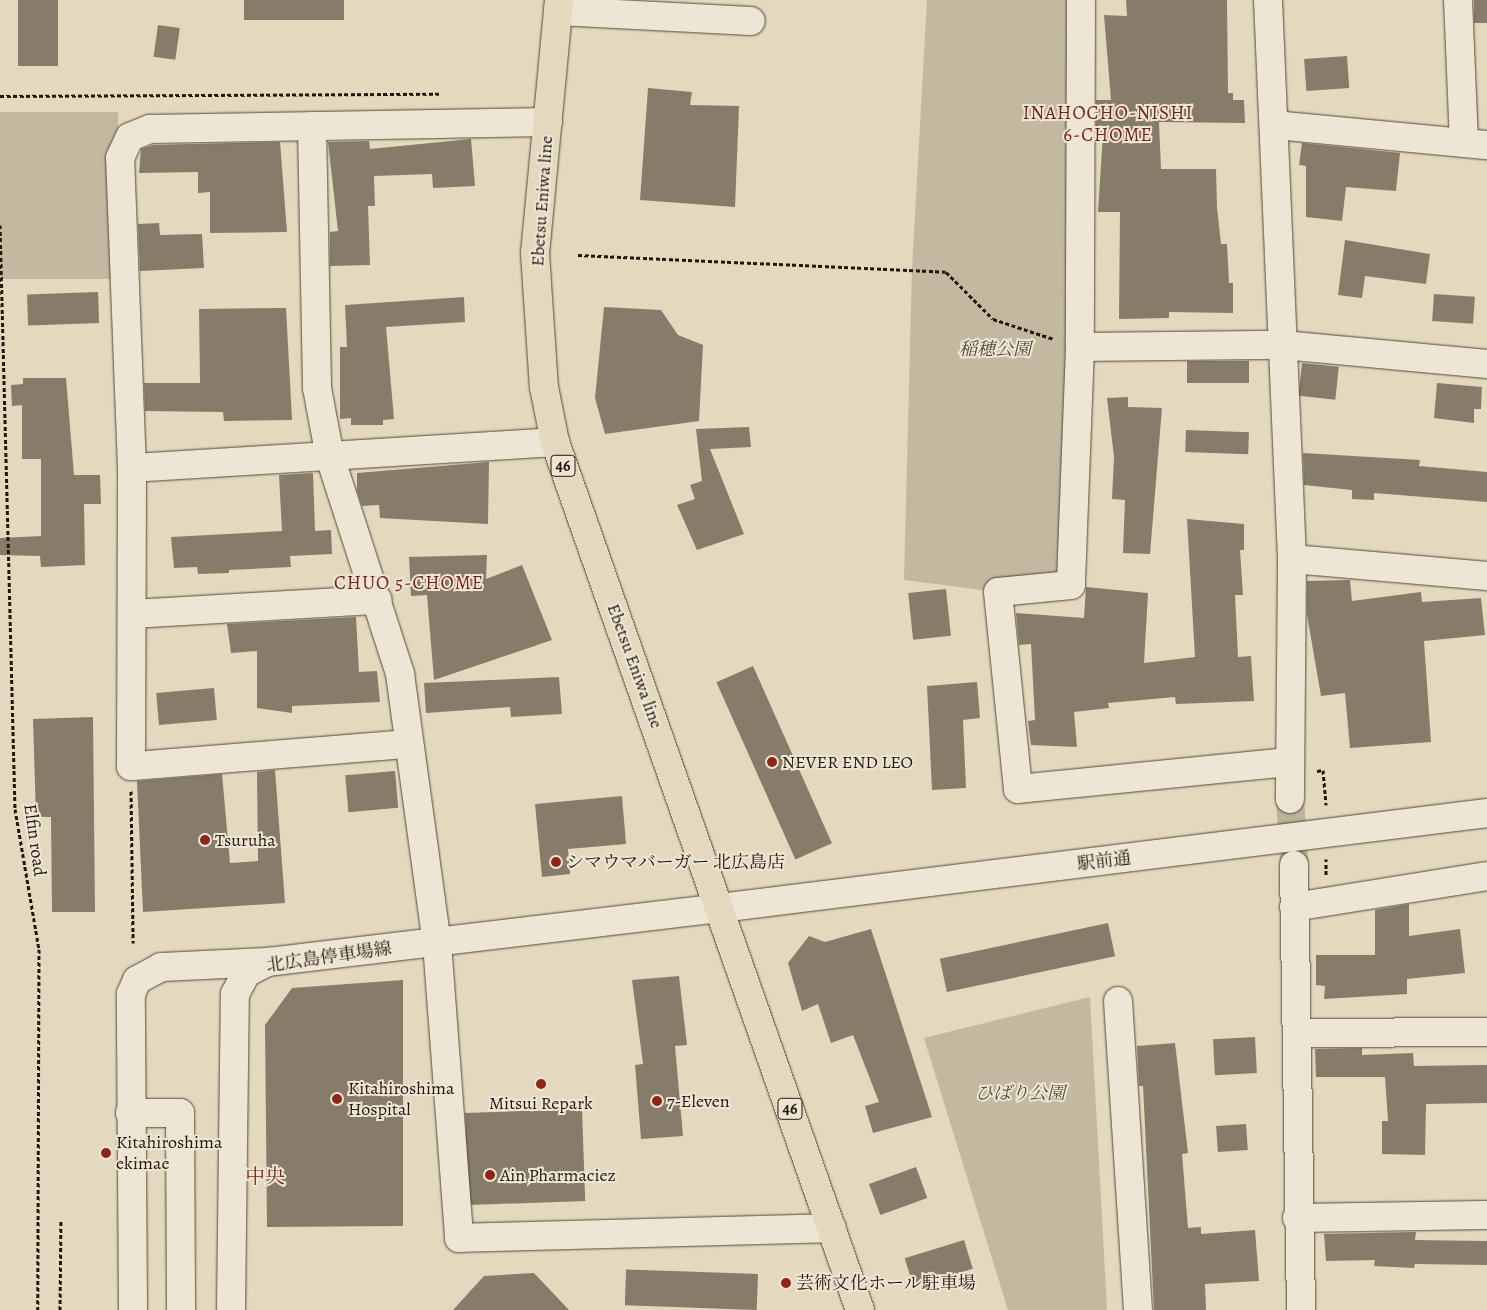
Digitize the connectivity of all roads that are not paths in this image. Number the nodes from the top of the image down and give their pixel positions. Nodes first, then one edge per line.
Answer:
1 (1081, 0) edge
2 (1268, 0) edge
3 (1458, 0) edge
4 (559, 5) edge
5 (750, 21) dead end
6 (548, 122) junction
7 (312, 126) junction
8 (1274, 126) junction
9 (1476, 144) edge
10 (1283, 345) junction
11 (1080, 347) junction
12 (1487, 364) edge
13 (555, 442) junction
14 (330, 457) junction
15 (132, 468) junction
16 (1292, 559) junction
17 (1487, 576) edge
18 (378, 600) junction
19 (133, 614) junction
20 (407, 744) junction
21 (1290, 762) junction
22 (1290, 799) tunnel mouth
23 (1487, 813) edge
24 (1294, 865) tunnel mouth
25 (1487, 876) edge
26 (1294, 906) junction
27 (720, 908) junction
28 (438, 942) junction
29 (268, 962) junction
30 (1118, 1001) dead end
31 (1300, 1032) junction
32 (1487, 1032) edge
33 (130, 1113) junction
34 (1487, 1215) edge
35 (1297, 1218) junction
36 (832, 1228) junction
37 (134, 1310) edge
38 (181, 1310) edge
39 (231, 1310) edge
40 (860, 1310) edge
41 (1138, 1310) edge
42 (1301, 1310) edge

1 - 11 street
2 - 8 street
3 - 9 street
4 - 5 street
4 - 6 main road, Ebetsu Eniwa line / 46
6 - 7 street
6 - 13 main road, Ebetsu Eniwa line / 46
7 - 14 street
7 - 15 street
8 - 9 street
8 - 10 street
10 - 11 street
10 - 12 street
10 - 16 street
11 - 21 street
13 - 14 street
13 - 27 main road, Ebetsu Eniwa line / 46
14 - 15 street
14 - 18 street
15 - 19 street
16 - 17 street
16 - 21 street
18 - 19 street
18 - 20 street
19 - 20 street
20 - 28 street
21 - 22 street
23 - 27 street, 駅前通
24 - 26 street
25 - 26 street
26 - 31 street
27 - 28 street, 北広島停車場線
27 - 36 main road, Ebetsu Eniwa line / 46
28 - 29 street, 北広島停車場線
28 - 36 street
29 - 33 street
29 - 39 street, 北広島停車場線
30 - 41 street
31 - 32 street
31 - 35 street
33 - 37 street
33 - 38 street
34 - 35 street
35 - 42 street
36 - 40 main road, Ebetsu Eniwa line / 46

